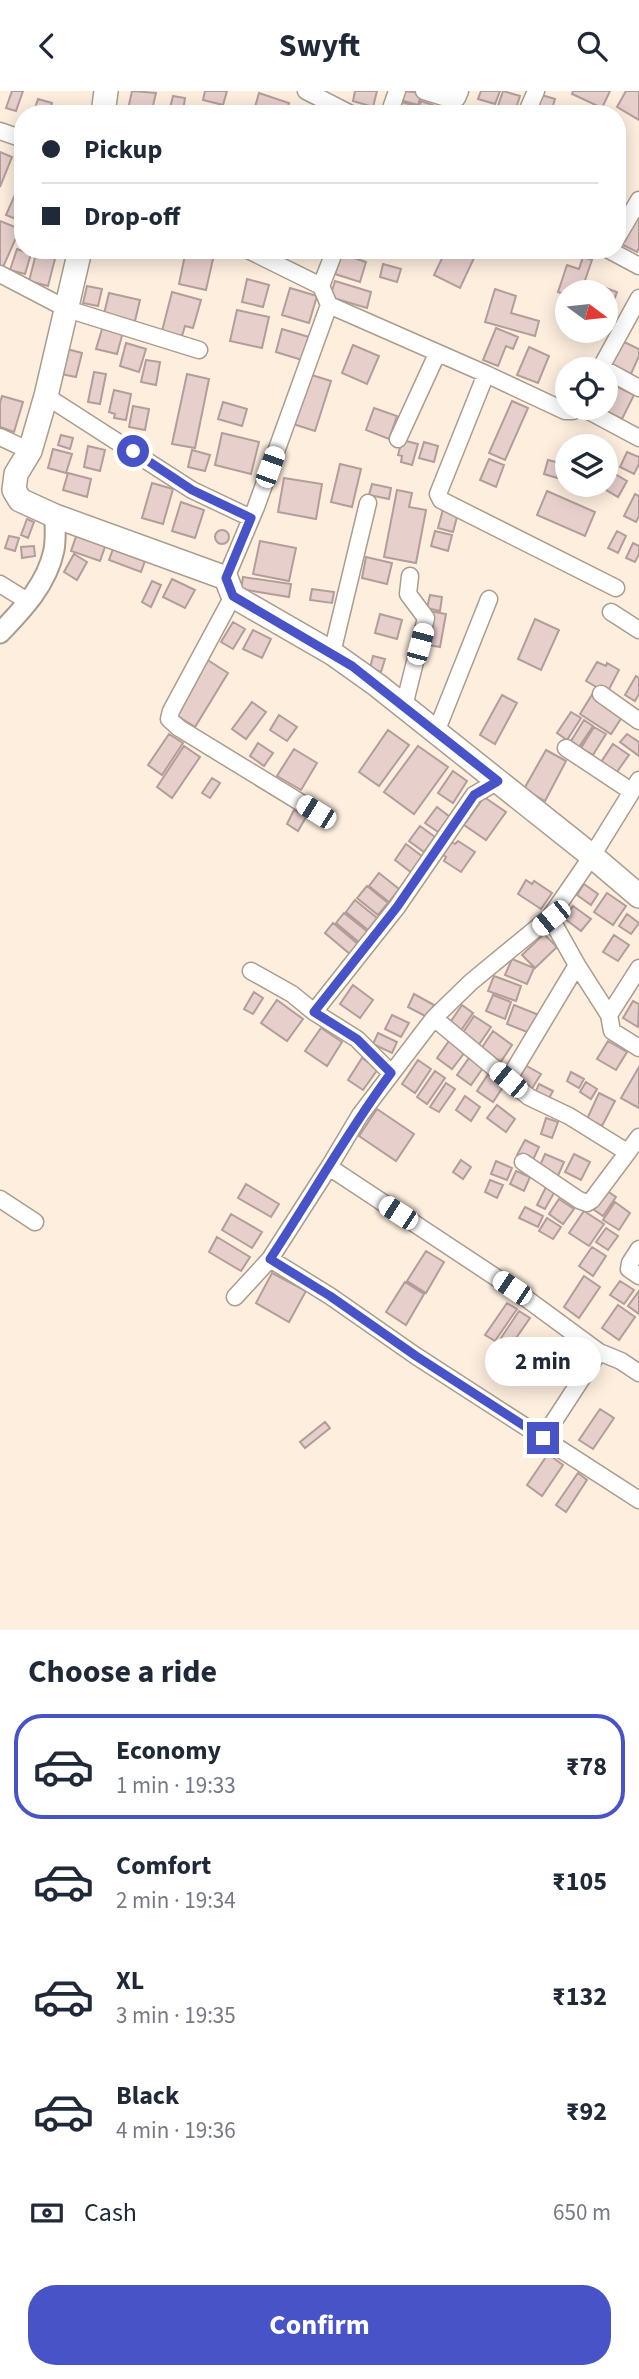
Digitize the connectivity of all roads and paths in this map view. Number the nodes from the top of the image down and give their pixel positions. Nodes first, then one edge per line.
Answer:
1 (306, 91) edge
2 (424, 91) edge
3 (460, 91) edge
4 (331, 98) edge
5 (639, 200) edge
6 (626, 222) edge
7 (78, 259) edge
8 (266, 259) edge
9 (332, 259) edge
10 (0, 274) edge
11 (321, 286) junction
12 (639, 298) edge
13 (329, 305) junction
14 (67, 309) junction
15 (199, 350) dead end
16 (437, 354) junction
17 (609, 357) edge
18 (486, 373) junction
19 (618, 377) edge
20 (639, 388) edge
21 (46, 396) junction
22 (555, 406) edge
23 (605, 420) edge
24 (0, 437) edge
25 (639, 438) edge
26 (398, 439) dead end
27 (30, 451) junction
28 (368, 503) dead end
29 (55, 516) junction
30 (251, 518) junction
31 (410, 576) dead end
32 (0, 584) edge
33 (230, 587) junction
34 (616, 588) dead end
35 (489, 599) dead end
36 (29, 602) junction
37 (611, 612) dead end
38 (639, 630) edge
39 (0, 633) edge
40 (332, 653) junction
41 (601, 694) dead end
42 (404, 706) junction
43 (639, 721) edge
44 (436, 732) junction
45 (566, 748) dead end
46 (498, 781) junction
47 (635, 786) edge
48 (316, 812) dead end
49 (592, 856) junction
50 (639, 896) edge
51 (551, 918) junction
52 (577, 965) junction
53 (639, 968) edge
54 (251, 971) dead end
55 (314, 1012) junction
56 (609, 1015) junction
57 (434, 1018) junction
58 (639, 1048) edge
59 (391, 1073) junction
60 (508, 1080) junction
61 (639, 1137) edge
62 (626, 1152) junction
63 (523, 1162) dead end
64 (330, 1167) junction
65 (0, 1199) edge
66 (35, 1222) dead end
67 (639, 1249) edge
68 (270, 1259) junction
69 (639, 1276) edge
70 (234, 1297) dead end
71 (599, 1352) junction
72 (639, 1373) edge
73 (543, 1438) junction
74 (639, 1500) edge

1 - 4 street
2 - 3 street
5 - 6 street
7 - 14 main road
8 - 11 street
9 - 11 street
10 - 14 street
11 - 13 street
12 - 17 street
13 - 16 street
13 - 30 street
14 - 15 street
14 - 21 main road
16 - 18 street
16 - 26 street
18 - 22 street
18 - 34 street
19 - 20 street
21 - 27 main road
21 - 30 street
23 - 25 street
24 - 27 street
27 - 29 main road
28 - 40 street
29 - 33 main road
29 - 36 street
30 - 33 street
31 - 42 street
32 - 36 street
33 - 40 main road
33 - 48 street
35 - 44 street
36 - 39 street
37 - 38 street
40 - 42 main road
41 - 43 street
42 - 44 main road
44 - 46 main road
45 - 47 street
46 - 49 main road
46 - 55 street
47 - 49 street
49 - 50 main road
49 - 51 street
51 - 52 street
51 - 57 street
52 - 56 street
52 - 60 street
53 - 56 street
54 - 55 street
55 - 59 street
56 - 58 street
57 - 59 street
57 - 60 street
59 - 64 street
60 - 62 street
61 - 62 street
62 - 63 street
64 - 68 street
64 - 71 street
65 - 66 street
67 - 69 street
68 - 70 street
68 - 73 street
71 - 72 street
71 - 73 street
73 - 74 street

